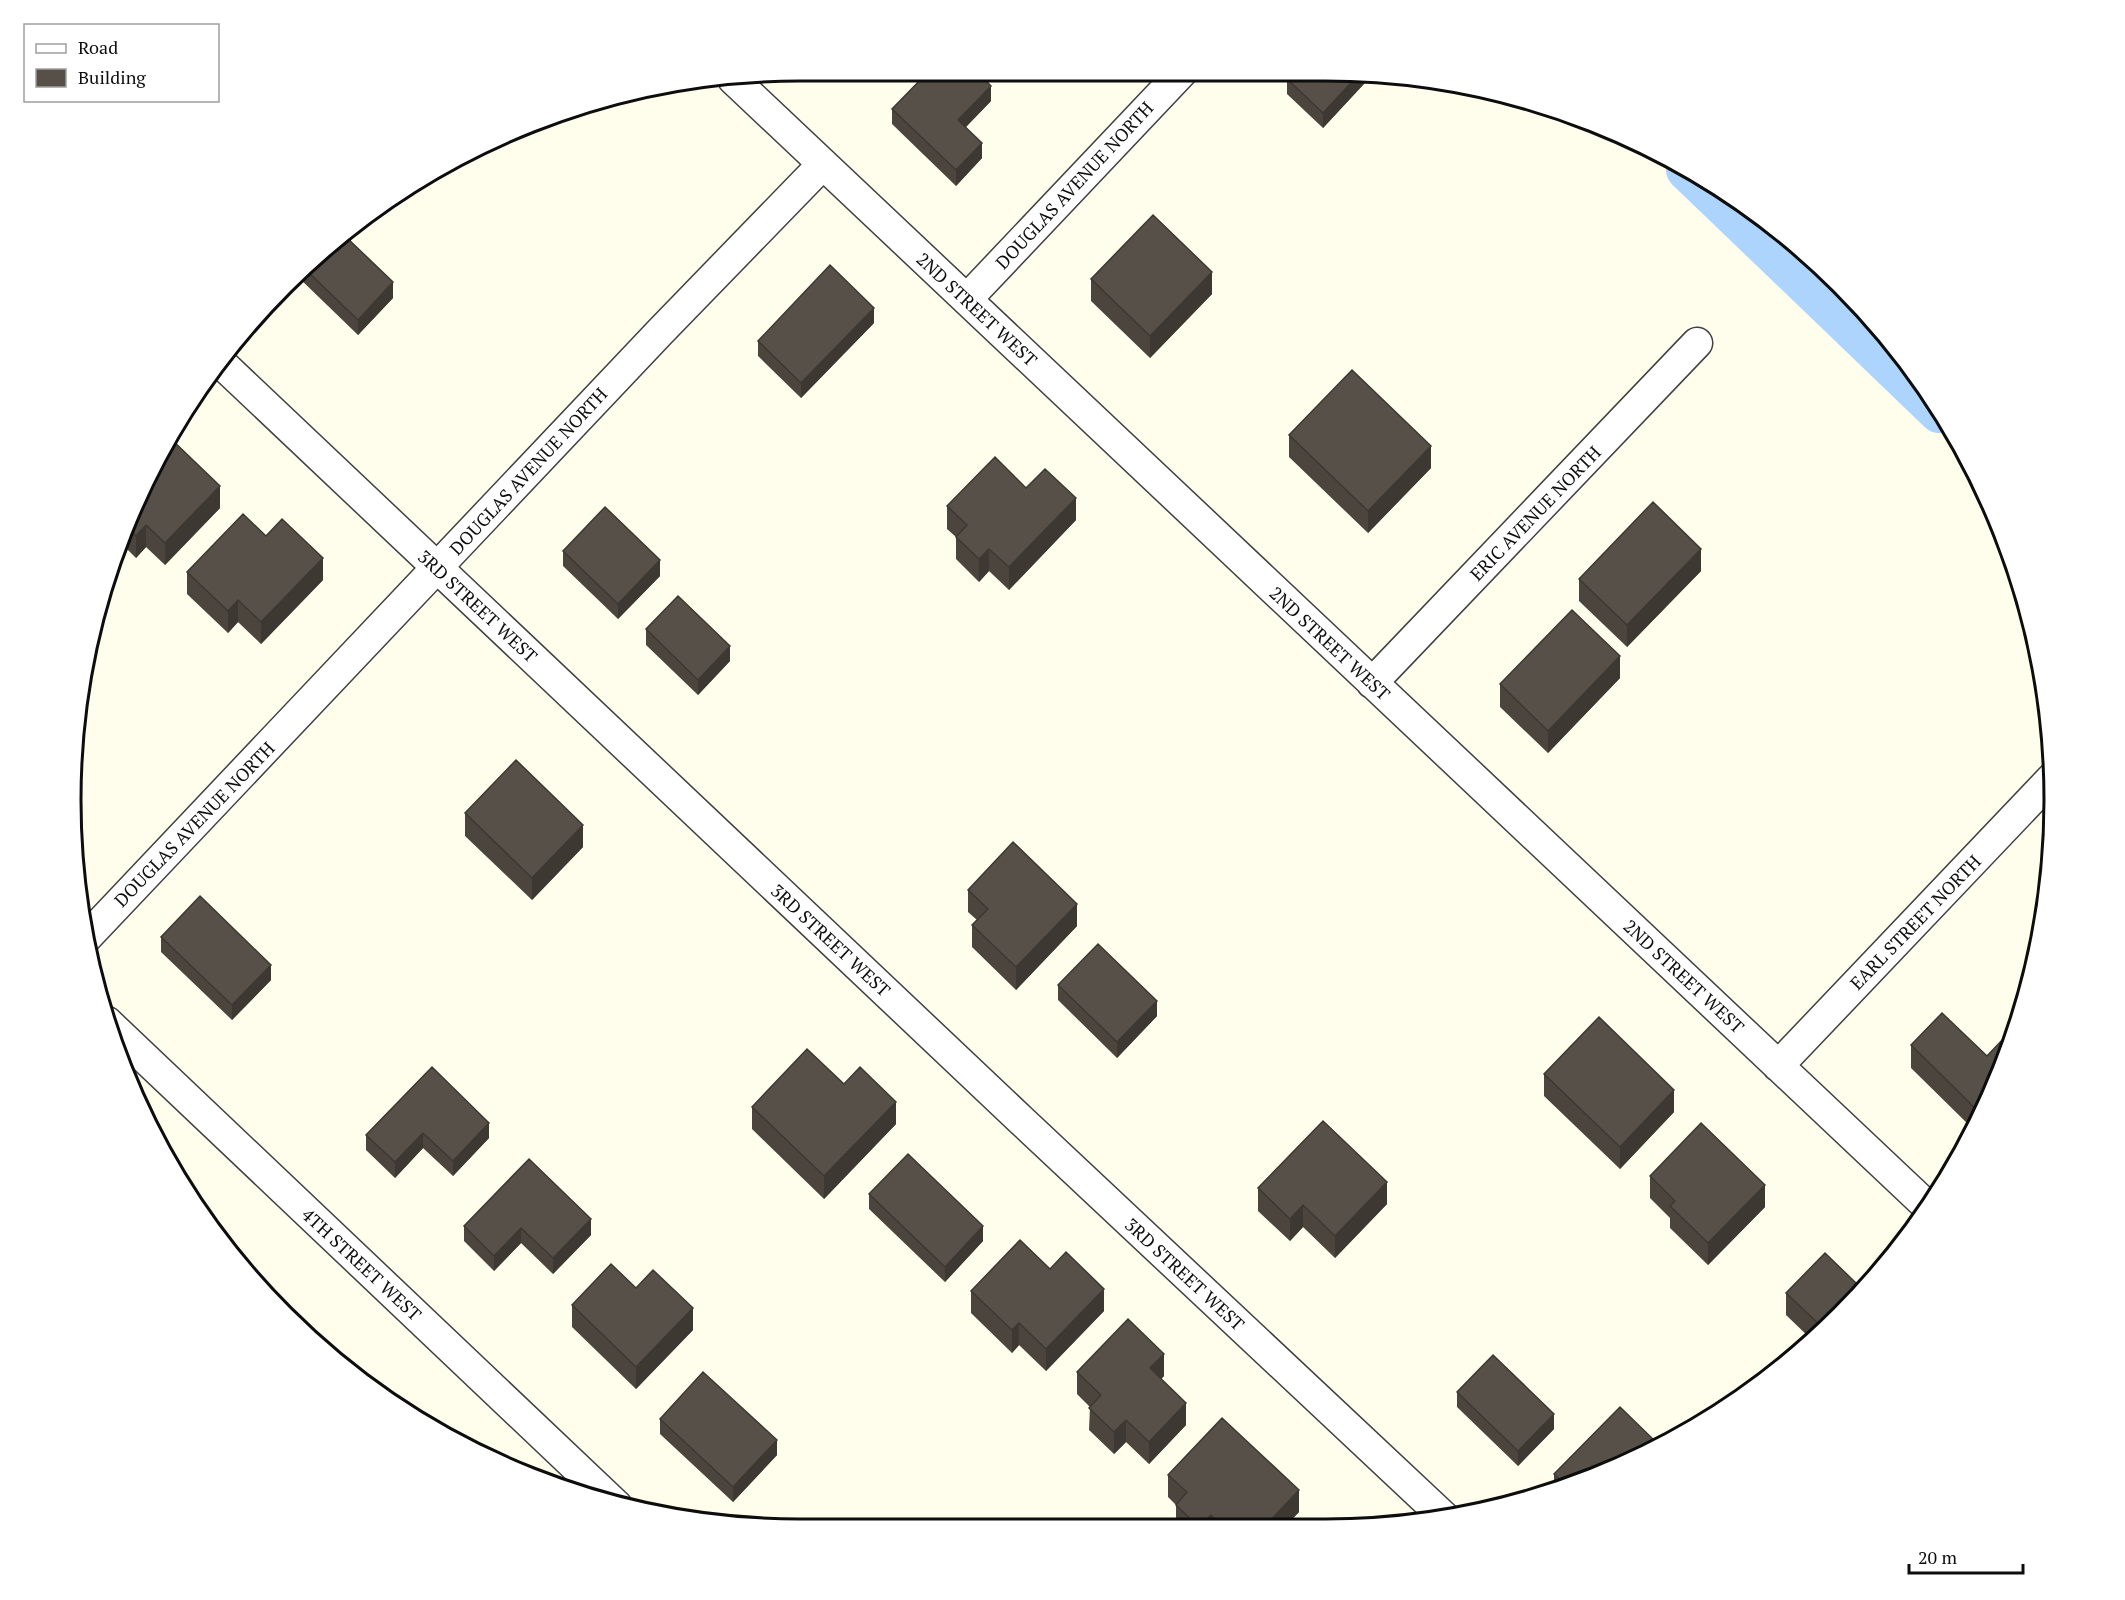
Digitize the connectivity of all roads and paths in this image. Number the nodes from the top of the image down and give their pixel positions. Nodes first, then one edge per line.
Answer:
1 (1173, 81) edge
2 (739, 84) edge
3 (823, 164) junction
4 (967, 299) junction
5 (1697, 342) dead end
6 (226, 368) edge
7 (437, 568) junction
8 (1372, 683) junction
9 (2043, 787) edge
10 (93, 930) edge
11 (121, 1036) edge
12 (1778, 1066) junction
13 (1922, 1201) edge
14 (601, 1491) edge
15 (1437, 1510) edge

1 - 4 street, DOUGLAS AVENUE NORTH
2 - 3 street, 2ND STREET WEST
3 - 4 street, 2ND STREET WEST
3 - 7 street, DOUGLAS AVENUE NORTH
4 - 8 street, 2ND STREET WEST
5 - 8 street, ERIC AVENUE NORTH
6 - 7 street, 3RD STREET WEST
7 - 10 street, DOUGLAS AVENUE NORTH
7 - 15 street, 3RD STREET WEST
8 - 12 street, 2ND STREET WEST
9 - 12 street, EARL STREET NORTH
11 - 14 street, 4TH STREET WEST
12 - 13 street, 2ND STREET WEST

